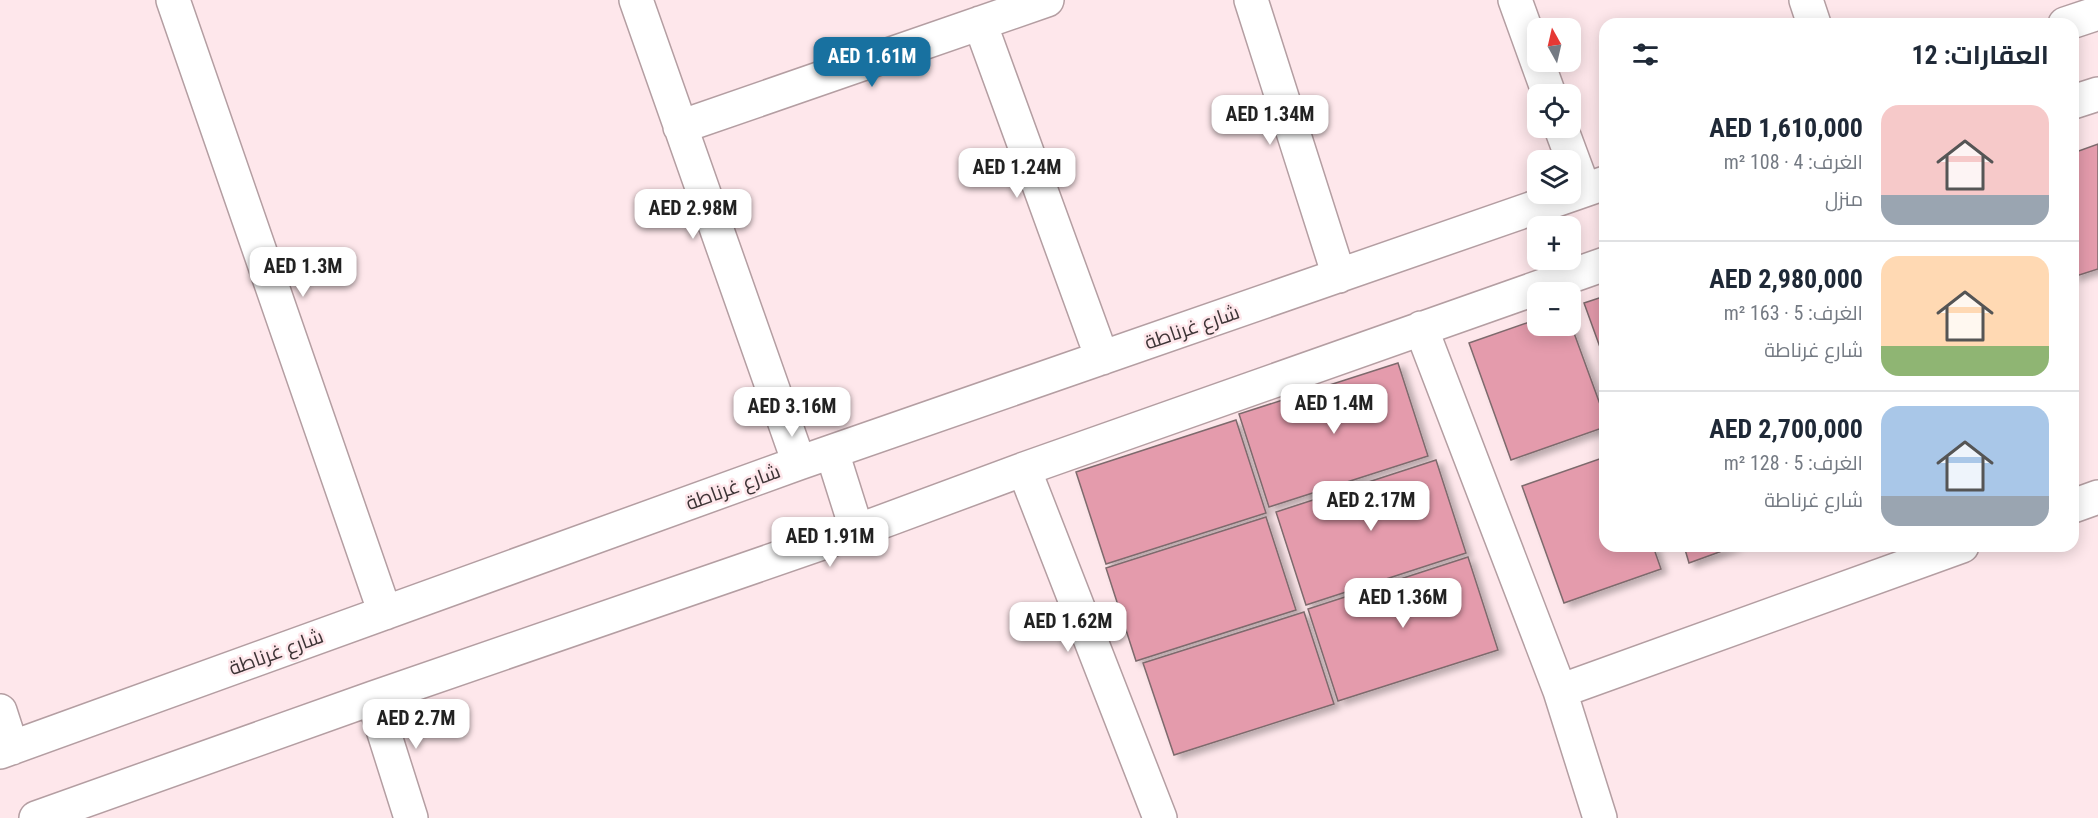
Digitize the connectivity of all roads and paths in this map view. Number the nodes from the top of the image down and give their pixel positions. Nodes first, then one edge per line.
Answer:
1 (173, 0) edge
2 (636, 0) edge
3 (1047, 0) edge
4 (1251, 0) edge
5 (1515, 0) edge
6 (1806, 0) edge
7 (2098, 13) edge
8 (1812, 18) edge
9 (2079, 19) edge
10 (980, 23) junction
11 (1545, 84) edge
12 (2098, 94) edge
13 (2079, 100) edge
14 (681, 127) junction
15 (1568, 138) edge
16 (1595, 187) edge
17 (1599, 266) edge
18 (1339, 276) junction
19 (1421, 328) junction
20 (1102, 358) junction
21 (832, 452) junction
22 (799, 463) junction
23 (1024, 469) junction
24 (2098, 497) edge
25 (2079, 504) edge
26 (857, 531) junction
27 (1945, 552) edge
28 (385, 613) junction
29 (1560, 691) junction
30 (373, 699) junction
31 (0, 711) edge
32 (6, 750) edge
33 (36, 818) edge
34 (411, 818) edge
35 (1160, 818) edge
36 (1600, 818) edge

1 - 28 street
2 - 14 street
3 - 10 street
4 - 18 street
5 - 11 street
6 - 8 street
7 - 9 street
10 - 14 street
10 - 20 street
12 - 13 street
14 - 22 street
15 - 16 street
16 - 18 street, شارع غرناطة
17 - 19 street
18 - 20 street, شارع غرناطة
19 - 23 street
19 - 29 street
20 - 21 street, شارع غرناطة
21 - 22 street, شارع غرناطة
21 - 26 street
22 - 28 street, شارع غرناطة
23 - 26 street
23 - 35 street
24 - 25 street
26 - 30 street
27 - 29 street
28 - 32 street, شارع غرناطة
29 - 36 street
30 - 33 street
30 - 34 street
31 - 32 street

